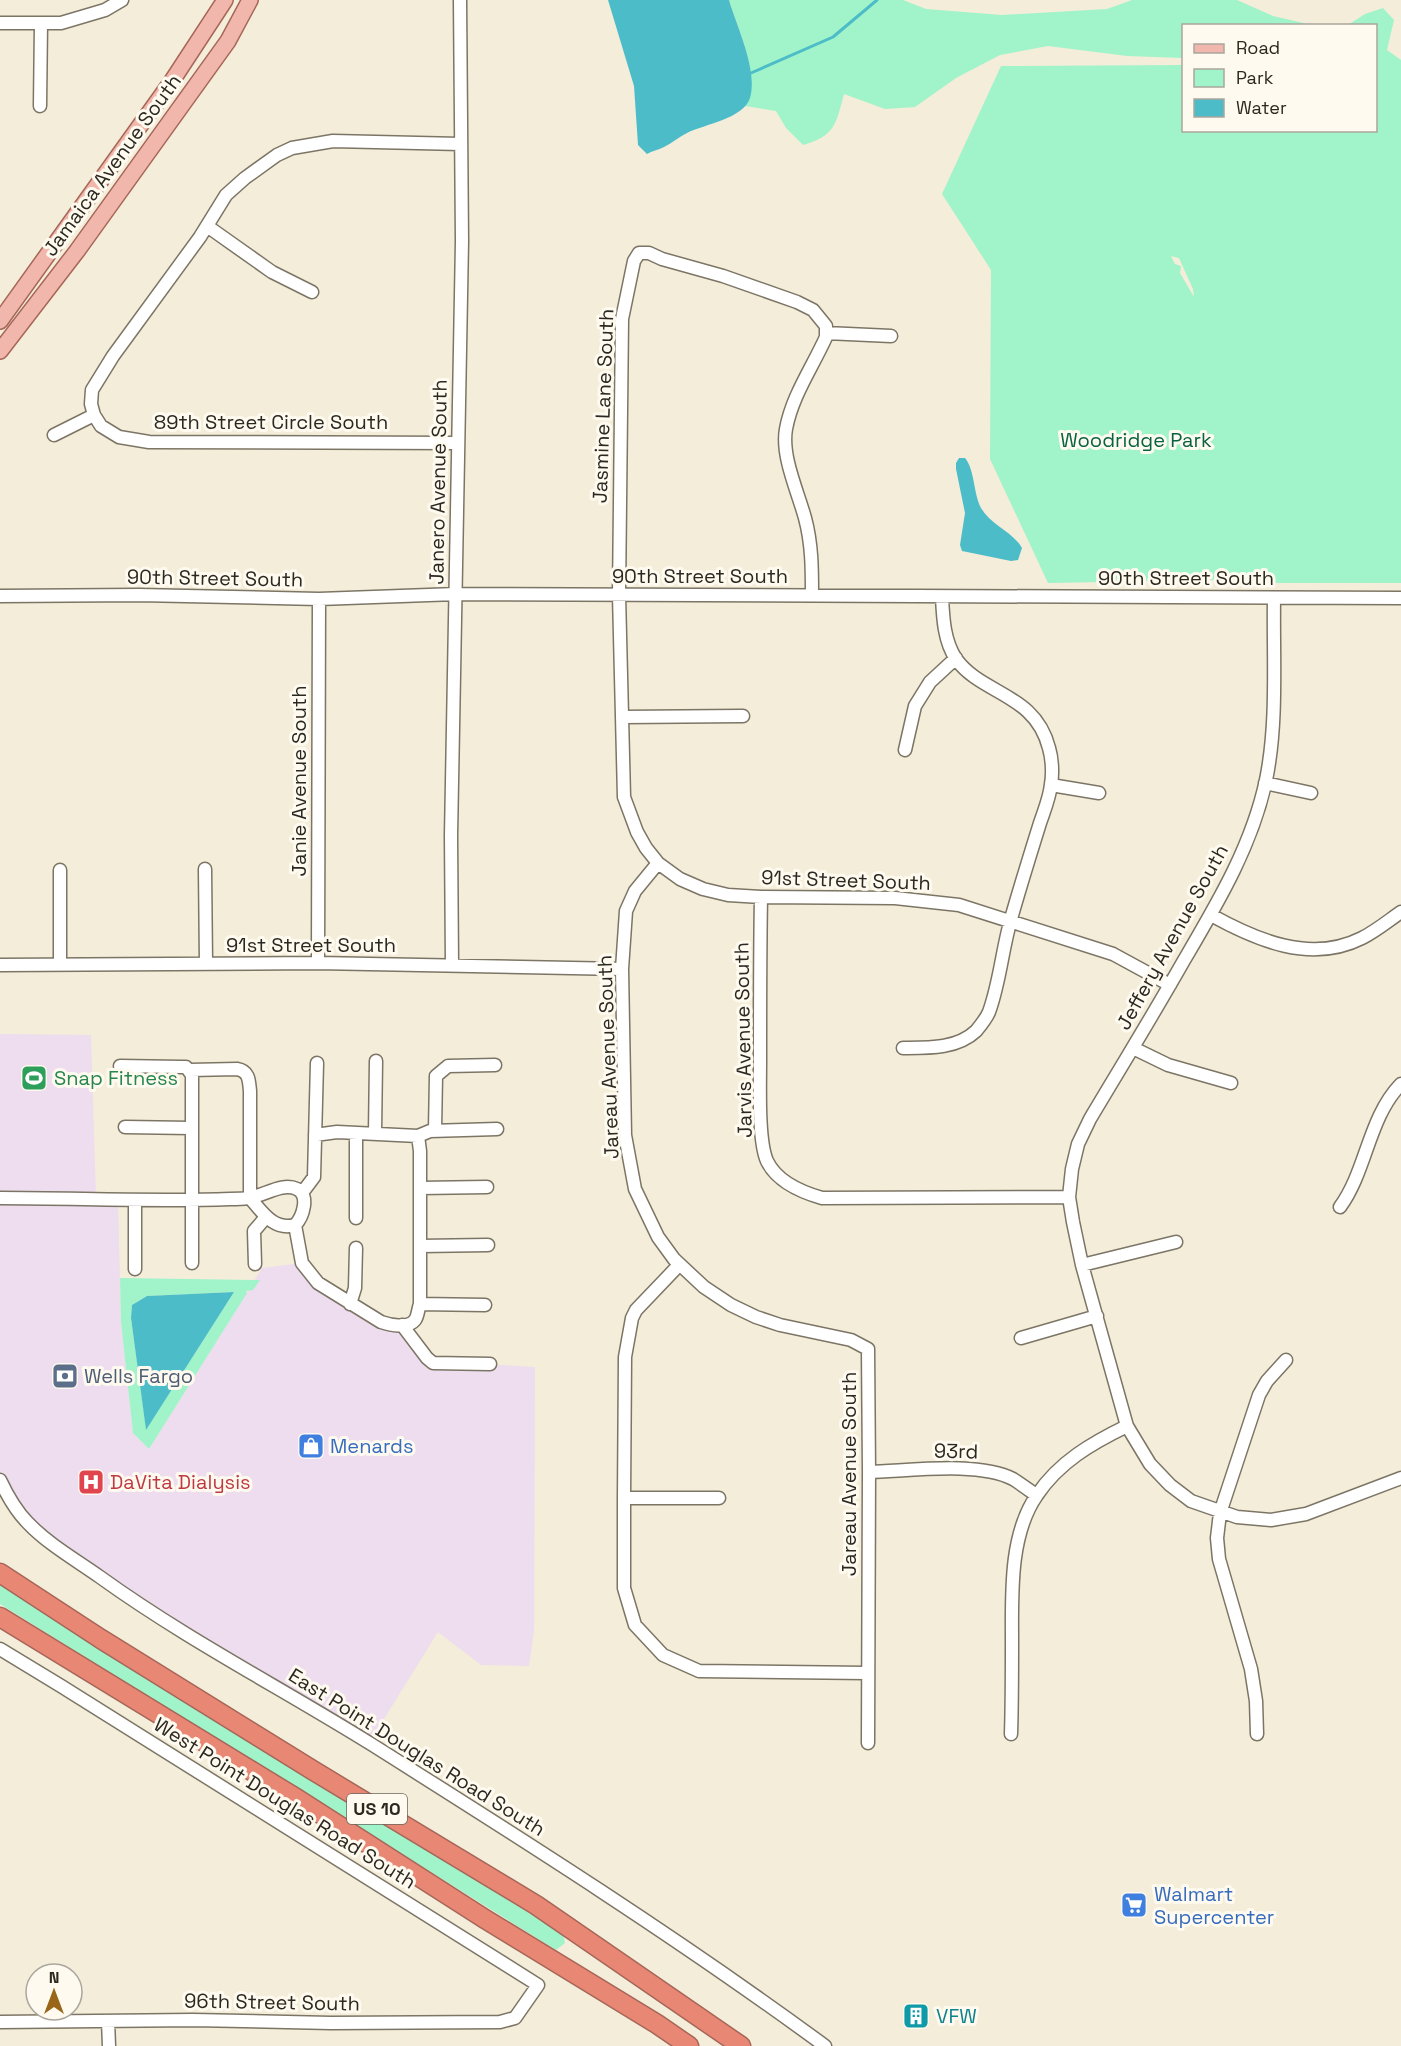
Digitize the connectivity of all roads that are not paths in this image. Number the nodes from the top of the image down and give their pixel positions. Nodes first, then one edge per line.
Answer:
1 (122, 0) edge
2 (225, 0) edge
3 (250, 0) edge
4 (460, 0) edge
5 (0, 23) edge
6 (41, 23) junction
7 (40, 106) dead end
8 (460, 144) junction
9 (207, 226) junction
10 (312, 292) dead end
11 (0, 321) edge
12 (826, 333) junction
13 (891, 336) dead end
14 (0, 351) edge
15 (94, 415) junction
16 (54, 435) dead end
17 (458, 443) junction
18 (456, 594) junction
19 (619, 595) junction
20 (812, 595) junction
21 (0, 596) edge
22 (942, 597) junction
23 (1274, 598) junction
24 (1401, 598) edge
25 (319, 599) junction
26 (956, 658) junction
27 (743, 716) dead end
28 (622, 717) junction
29 (905, 750) dead end
30 (1266, 783) junction
31 (1051, 785) junction
32 (1099, 793) dead end
33 (1311, 793) dead end
34 (658, 863) junction
35 (206, 869) dead end
36 (60, 870) dead end
37 (760, 897) junction
38 (1401, 912) edge
39 (1211, 915) junction
40 (1010, 921) junction
41 (318, 963) junction
42 (206, 964) junction
43 (0, 965) edge
44 (60, 965) junction
45 (452, 965) junction
46 (622, 969) junction
47 (1170, 985) junction
48 (903, 1048) dead end
49 (1133, 1048) junction
50 (376, 1061) dead end
51 (317, 1063) dead end
52 (495, 1065) dead end
53 (120, 1066) dead end
54 (190, 1070) junction
55 (1231, 1083) dead end
56 (1401, 1084) edge
57 (125, 1127) dead end
58 (191, 1128) junction
59 (497, 1129) dead end
60 (435, 1130) junction
61 (356, 1133) junction
62 (375, 1133) junction
63 (315, 1135) junction
64 (418, 1136) junction
65 (488, 1187) dead end
66 (420, 1188) junction
67 (302, 1193) junction
68 (1069, 1197) junction
69 (0, 1198) edge
70 (250, 1198) junction
71 (135, 1201) junction
72 (192, 1201) junction
73 (1340, 1207) dead end
74 (266, 1217) junction
75 (356, 1218) dead end
76 (296, 1225) junction
77 (1176, 1242) dead end
78 (488, 1245) dead end
79 (420, 1246) junction
80 (356, 1248) dead end
81 (192, 1263) dead end
82 (255, 1264) dead end
83 (679, 1264) junction
84 (1082, 1265) junction
85 (135, 1269) dead end
86 (350, 1304) junction
87 (420, 1305) junction
88 (485, 1305) dead end
89 (1097, 1316) junction
90 (402, 1325) junction
91 (1021, 1338) dead end
92 (1286, 1360) dead end
93 (490, 1364) dead end
94 (1126, 1426) junction
95 (869, 1473) junction
96 (1401, 1478) edge
97 (0, 1480) edge
98 (1036, 1495) junction
99 (624, 1498) junction
100 (719, 1498) dead end
101 (1220, 1513) junction
102 (3, 1575) edge
103 (0, 1617) edge
104 (0, 1649) edge
105 (867, 1673) junction
106 (1011, 1734) dead end
107 (1257, 1734) dead end
108 (867, 1743) dead end
109 (531, 1995) joint
110 (0, 2022) edge
111 (108, 2022) junction
112 (109, 2046) edge
113 (689, 2046) edge
114 (741, 2046) edge
115 (825, 2046) edge

1 - 6 street
2 - 11 main road, Jamaica Avenue South
3 - 14 main road, Jamaica Avenue South
4 - 8 street, Janero Avenue South
5 - 6 street
6 - 7 street
8 - 9 street
8 - 17 street, Janero Avenue South
9 - 10 street
9 - 15 street
12 - 13 street
12 - 19 street, Jasmine Lane South
12 - 20 street
15 - 16 street
15 - 17 street, 89th Street Circle South
17 - 18 street, Janero Avenue South
18 - 19 street, 90th Street South
18 - 25 street, 90th Street South
18 - 45 street, Janero Avenue South
19 - 20 street, 90th Street South
19 - 28 street
20 - 22 street, 90th Street South
21 - 25 street, 90th Street South
22 - 23 street, 90th Street South
22 - 26 street
23 - 24 street, 90th Street South
23 - 30 street, Jeffery Avenue South
25 - 41 street, Janie Avenue South
26 - 29 street
26 - 31 street
27 - 28 street
28 - 34 street
30 - 33 street
30 - 39 street, Jeffery Avenue South
31 - 32 street
31 - 40 street
34 - 37 street, 91st Street South
34 - 46 street, Jareau Avenue South
35 - 42 street
36 - 44 street
37 - 40 street, 91st Street South
37 - 68 street, Jarvis Avenue South
38 - 39 street
39 - 47 street, Jeffery Avenue South
40 - 47 street, 91st Street South
40 - 48 street
41 - 42 street, 91st Street South
41 - 45 street, 91st Street South
42 - 44 street, 91st Street South
43 - 44 street, 91st Street South
45 - 46 street, 91st Street South
46 - 83 street, Jareau Avenue South
47 - 49 street, Jeffery Avenue South
49 - 55 street, Jeffery Avenue South
49 - 68 street, Jeffery Avenue South
50 - 62 street
51 - 63 street
52 - 60 street
53 - 54 street
54 - 58 street
54 - 70 street
56 - 73 street
57 - 58 street
58 - 72 street
59 - 60 street
60 - 64 street
61 - 62 street
61 - 63 street
61 - 75 street
62 - 64 street
63 - 67 street
64 - 66 street
65 - 66 street
66 - 79 street
67 - 70 street
67 - 76 street
68 - 84 street, Jeffery Avenue South
69 - 71 street
70 - 72 street
70 - 74 street
71 - 72 street
71 - 85 street
72 - 81 street
74 - 76 street
74 - 82 street
76 - 86 street
77 - 84 street
78 - 79 street
79 - 87 street
80 - 86 street
83 - 95 street, Jareau Avenue South
83 - 99 street
84 - 89 street, Jeffery Avenue South
86 - 90 street
87 - 88 street
87 - 90 street
89 - 91 street
89 - 94 street, Jeffery Avenue South
90 - 93 street
92 - 101 street
94 - 98 street
94 - 101 street, Jeffery Avenue South
95 - 98 street, 93rd
95 - 105 street, Jareau Avenue South
96 - 101 street, Jeffery Avenue South
97 - 115 street, East Point Douglas Road South
98 - 106 street
99 - 100 street
99 - 105 street
101 - 107 street
102 - 114 highway, US 10
103 - 113 highway, US 10
104 - 109 street, West Point Douglas Road South
105 - 108 street, Jareau Avenue South
109 - 111 street, 96th Street South
110 - 111 street, 96th Street South
111 - 112 street

